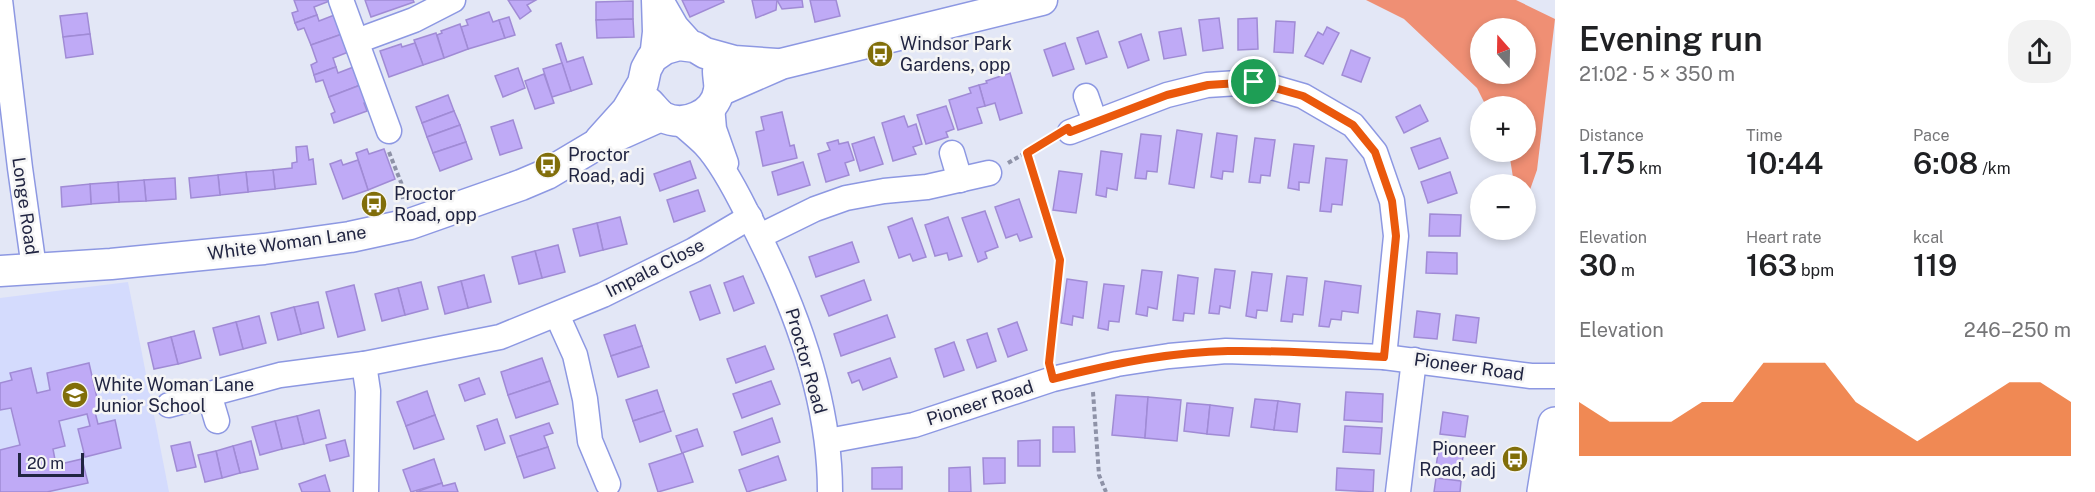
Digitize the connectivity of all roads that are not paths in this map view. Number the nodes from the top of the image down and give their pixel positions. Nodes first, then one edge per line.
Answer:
1 (0, 0) edge
2 (341, 0) edge
3 (453, 0) edge
4 (654, 0) edge
5 (661, 0) edge
6 (1042, 0) edge
7 (1003, 4) edge
8 (357, 41) junction
9 (700, 50) junction
10 (781, 64) junction
11 (648, 71) junction
12 (1086, 96) dead end
13 (716, 99) junction
14 (670, 119) junction
15 (1095, 122) junction
16 (1070, 132) road end
17 (387, 137) road end
18 (594, 146) junction
19 (952, 153) dead end
20 (989, 172) road end
21 (960, 180) junction
22 (736, 191) junction
23 (755, 227) junction
24 (34, 268) junction
25 (0, 271) edge
26 (557, 315) junction
27 (1384, 357) junction
28 (1414, 360) junction
29 (364, 364) junction
30 (1555, 376) edge
31 (209, 394) junction
32 (169, 405) dead end
33 (217, 421) dead end
34 (1555, 424) edge
35 (828, 441) junction
36 (608, 484) dead end
37 (366, 492) edge
38 (830, 492) edge
39 (1398, 492) edge
40 (1544, 492) edge

1 - 24 street, Longe Road
2 - 8 street
3 - 8 street
4 - 11 street
5 - 9 street
6 - 7 street, White Woman Lane
7 - 10 street, White Woman Lane
8 - 17 street
9 - 10 street, White Woman Lane
9 - 11 street, White Woman Lane
9 - 13 street
10 - 13 street, White Woman Lane
11 - 14 street
11 - 18 street, White Woman Lane
12 - 15 street
13 - 14 street, White Woman Lane
13 - 22 street, Proctor Road
14 - 18 street, White Woman Lane
14 - 22 street, Proctor Road
15 - 16 street
15 - 27 street
18 - 24 street, White Woman Lane
19 - 21 street
20 - 21 street
21 - 23 street
22 - 23 street, Proctor Road
23 - 26 street, Impala Close
23 - 35 street, Proctor Road
24 - 25 street, White Woman Lane
26 - 29 street, Impala Close
26 - 36 street
27 - 28 street, Pioneer Road
27 - 35 street, Pioneer Road
28 - 30 street, Pioneer Road
28 - 39 street
29 - 31 street, Impala Close
29 - 37 street
31 - 32 street, Impala Close
31 - 33 street
34 - 40 main road
35 - 38 street, Proctor Road

